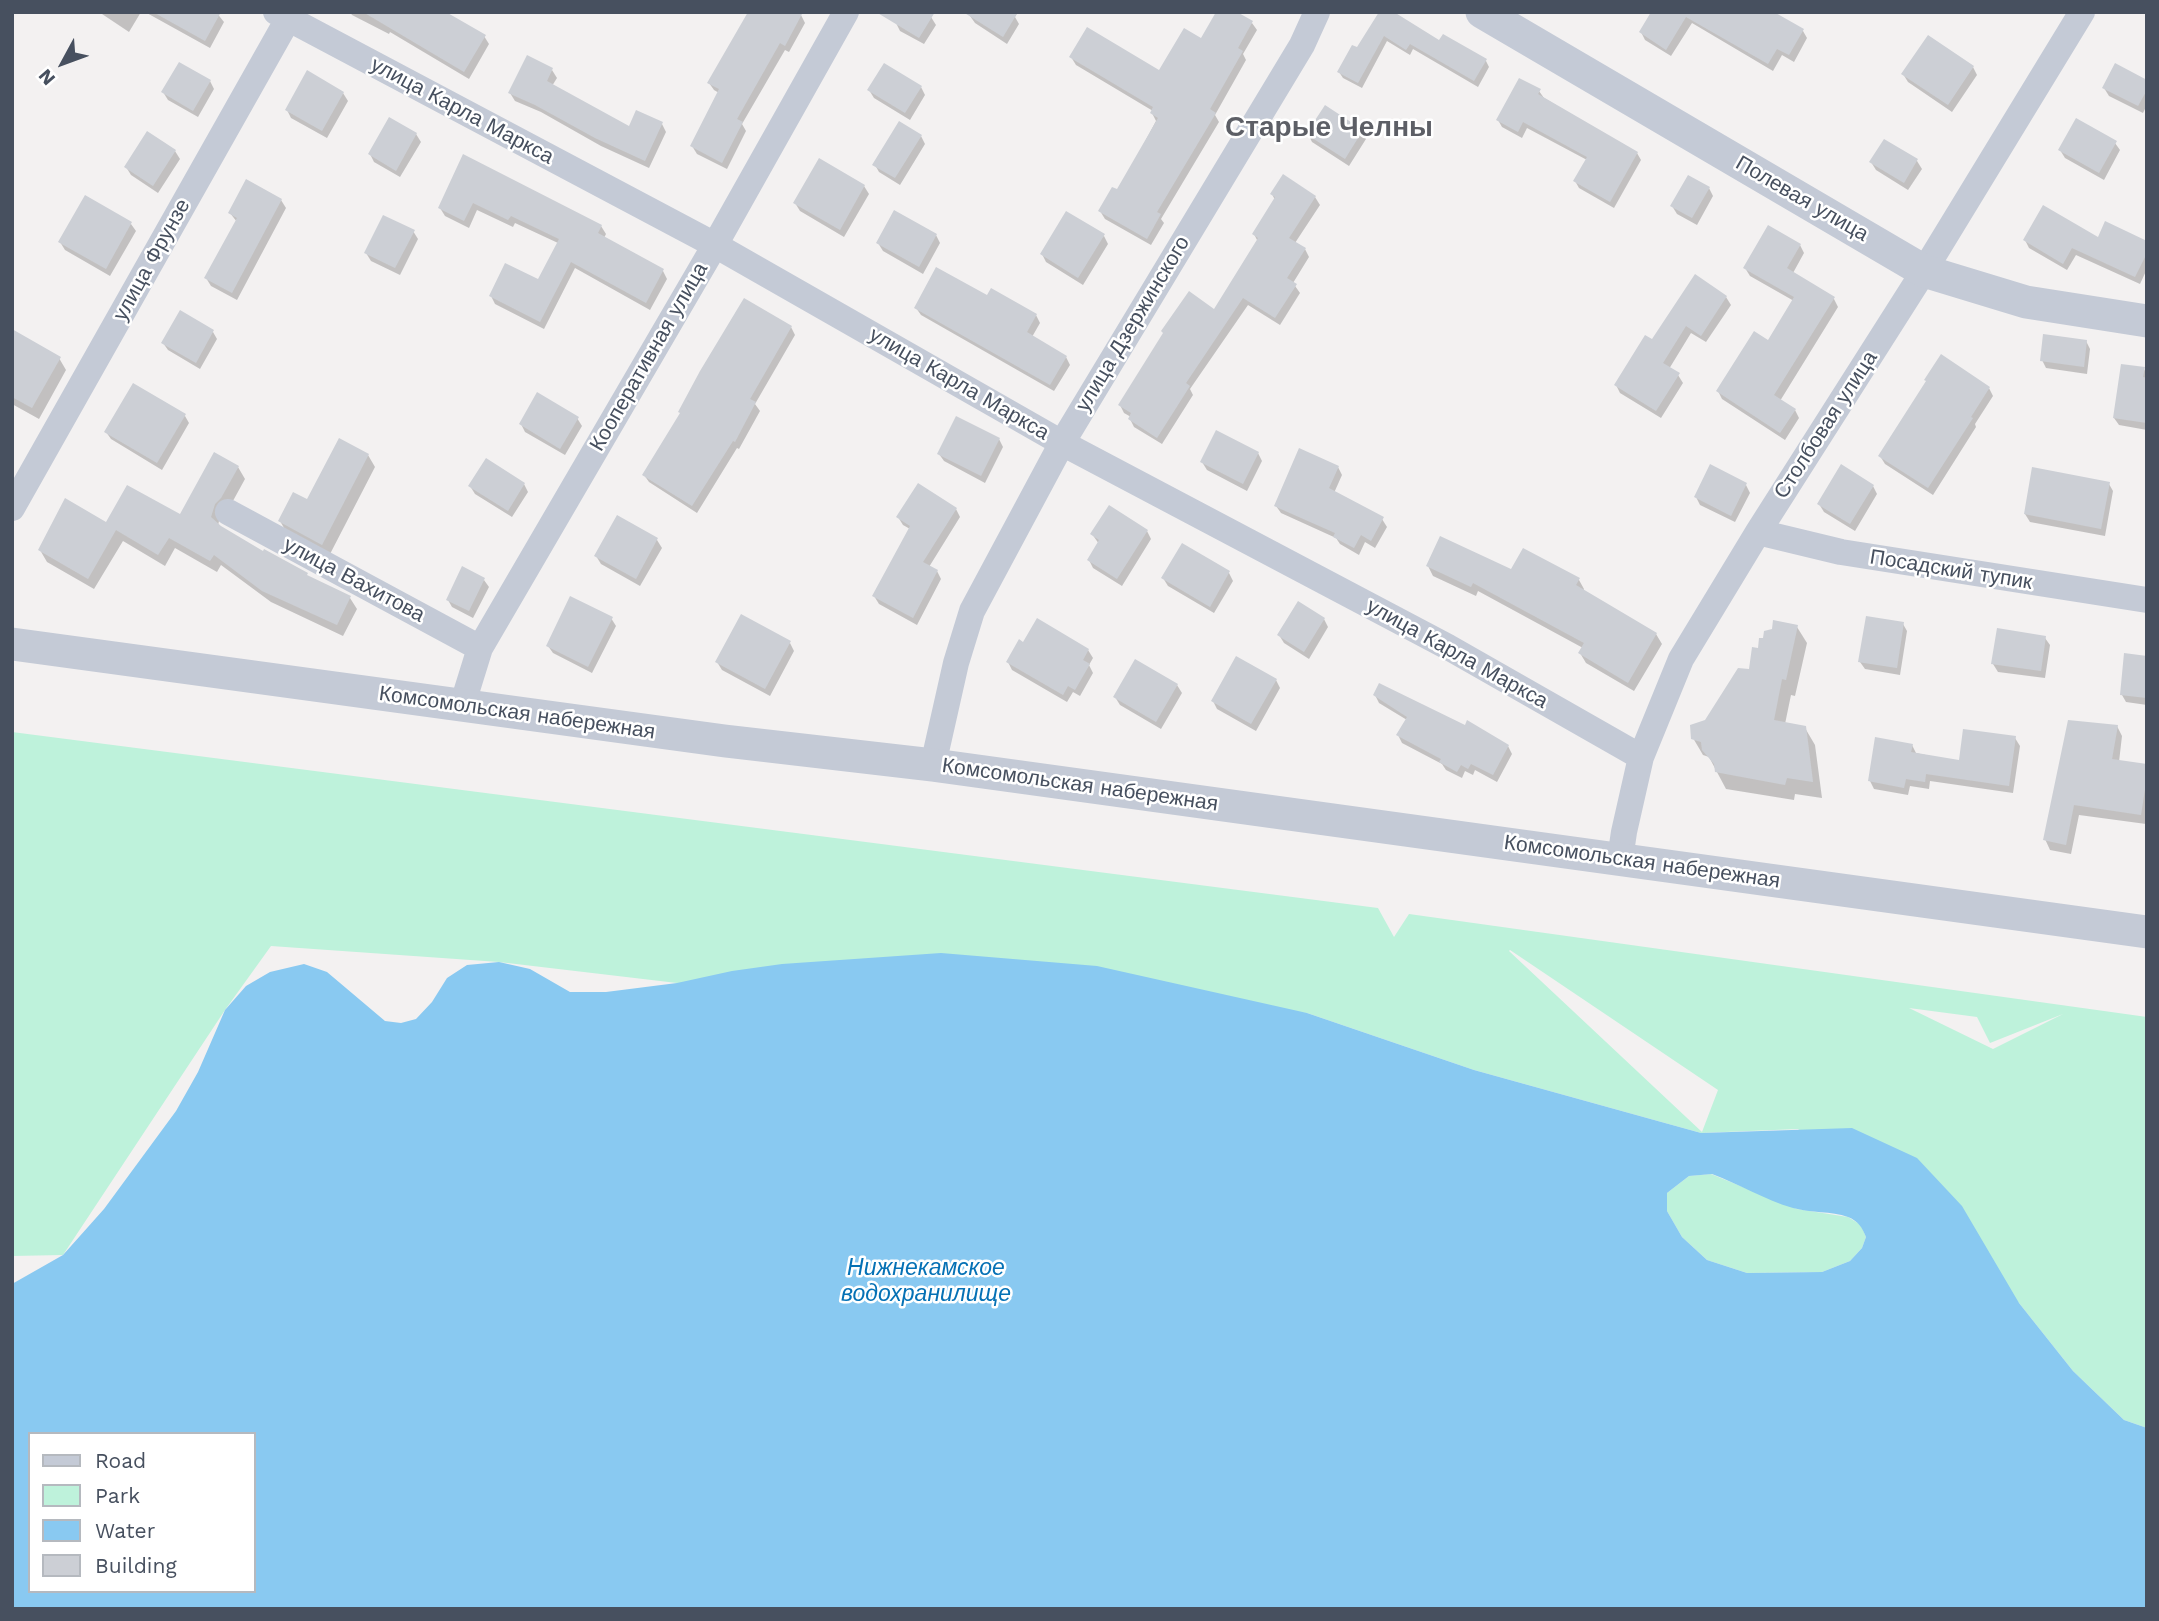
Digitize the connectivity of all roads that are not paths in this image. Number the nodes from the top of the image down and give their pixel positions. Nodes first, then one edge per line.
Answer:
1 (846, 12) edge
2 (1317, 12) edge
3 (1482, 12) edge
4 (2082, 12) edge
5 (285, 14) edge
6 (715, 245) junction
7 (1924, 271) junction
8 (2147, 321) edge
9 (1062, 443) junction
10 (12, 508) edge
11 (228, 512) dead end
12 (1758, 531) junction
13 (2147, 600) edge
14 (12, 644) edge
15 (480, 648) junction
16 (462, 706) junction
17 (1641, 757) junction
18 (933, 765) junction
19 (1620, 859) junction
20 (2147, 932) edge

1 - 6 street, Кооперативная улица
2 - 9 street, улица Дзержинского
3 - 7 street, Полевая улица
4 - 7 street, Столбовая улица
5 - 6 street, улица Карла Маркса
5 - 10 street, улица Фрунзе
6 - 9 street, улица Карла Маркса
6 - 15 street, Кооперативная улица
7 - 8 street, Полевая улица
7 - 12 street, Столбовая улица
9 - 17 street, улица Карла Маркса
9 - 18 street, улица Дзержинского
11 - 15 street, улица Вахитова
12 - 13 street, Посадский тупик
12 - 17 street, Столбовая улица
14 - 16 street, Комсомольская набережная
15 - 16 street, Кооперативная улица
16 - 18 street, Комсомольская набережная
17 - 19 street, Столбовая улица
18 - 19 street, Комсомольская набережная
19 - 20 street, Комсомольская набережная

